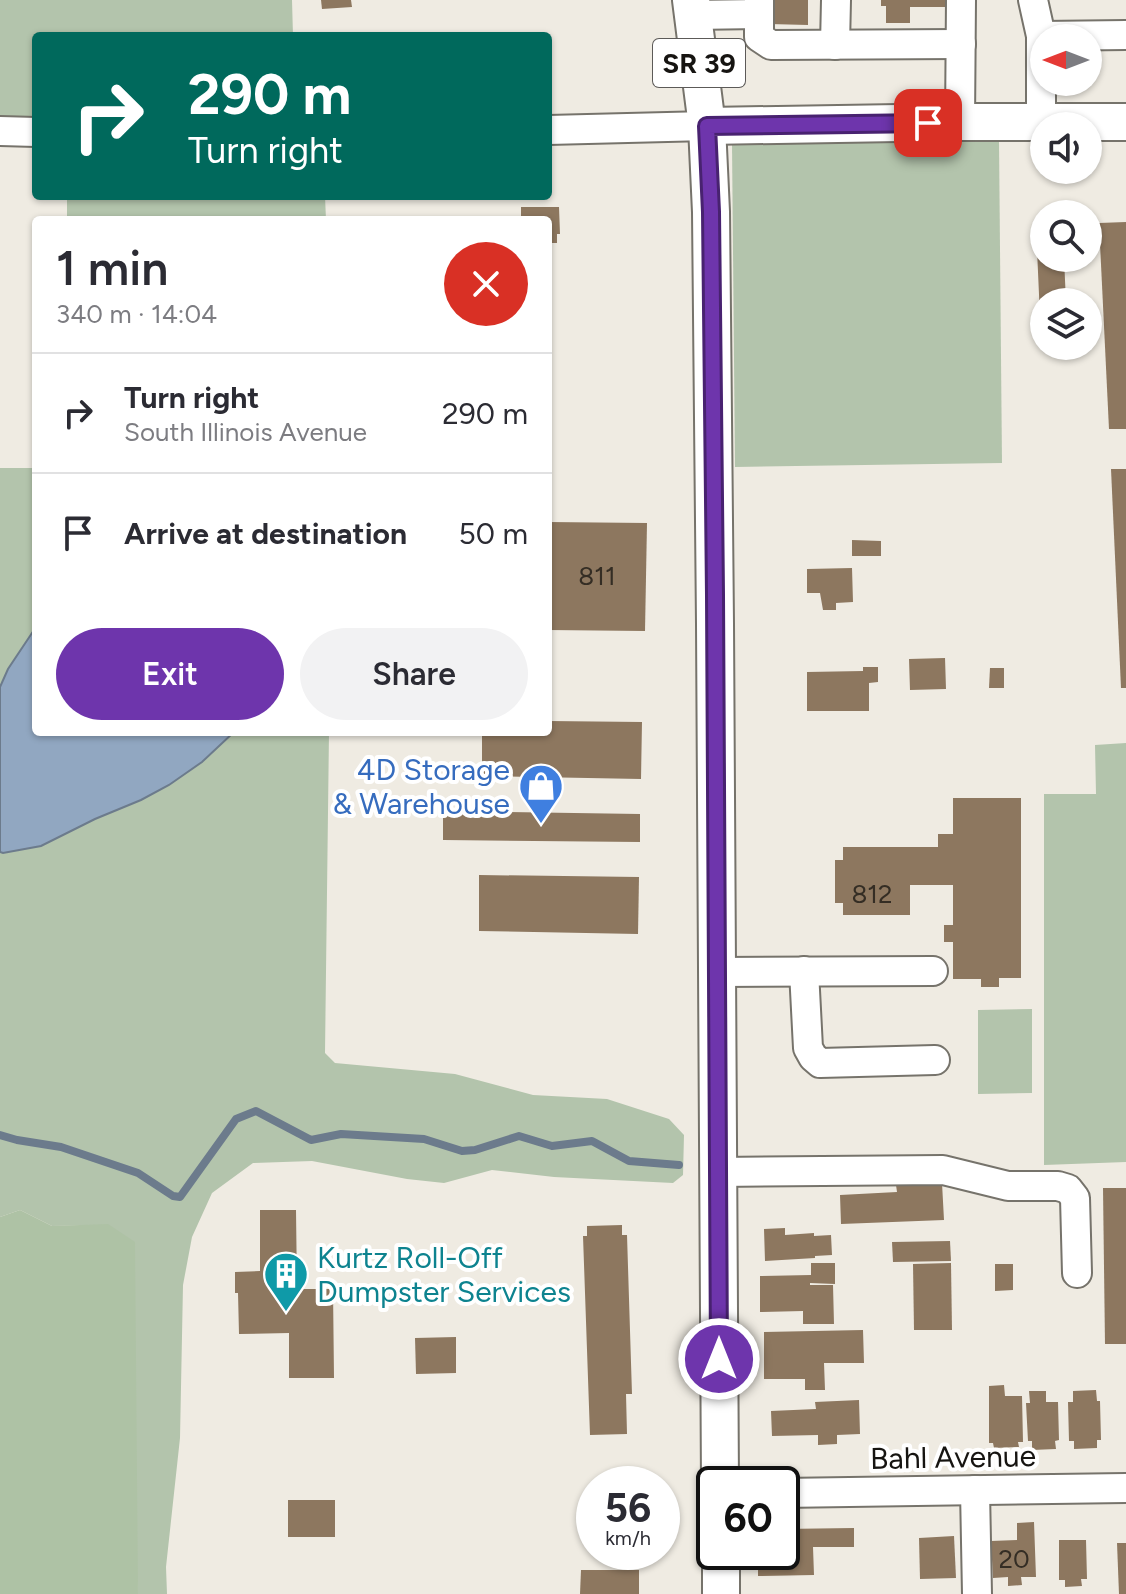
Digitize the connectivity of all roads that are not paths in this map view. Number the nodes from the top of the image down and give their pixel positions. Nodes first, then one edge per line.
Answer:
1 (836, 0) edge
2 (961, 0) edge
3 (1033, 0) edge
4 (759, 7) edge
5 (692, 8) edge
6 (1038, 24) edge
7 (1102, 35) edge
8 (1126, 35) edge
9 (961, 44) junction
10 (835, 45) junction
11 (960, 122) junction
12 (1030, 122) edge
13 (1102, 122) edge
14 (1126, 122) edge
15 (707, 126) junction
16 (552, 130) edge
17 (0, 131) edge
18 (32, 132) edge
19 (804, 971) junction
20 (933, 971) dead end
21 (717, 972) junction
22 (935, 1060) dead end
23 (718, 1172) junction
24 (1077, 1273) dead end
25 (720, 1466) edge
26 (1126, 1488) edge
27 (975, 1490) junction
28 (800, 1493) edge
29 (721, 1570) edge
30 (721, 1594) edge
31 (977, 1594) edge

1 - 10 street
2 - 9 street
3 - 6 street
4 - 5 street
4 - 10 street
5 - 15 main road, SR 39
7 - 8 street
9 - 10 street
9 - 11 street
11 - 12 main road
11 - 15 main road
13 - 14 main road
15 - 16 street
15 - 21 main road, SR 39
17 - 18 street
19 - 20 street
19 - 21 street
19 - 22 street
21 - 23 main road, SR 39
23 - 24 street
23 - 25 main road, SR 39
26 - 27 street, Bahl Avenue
27 - 28 street, Bahl Avenue
27 - 31 street
29 - 30 main road

